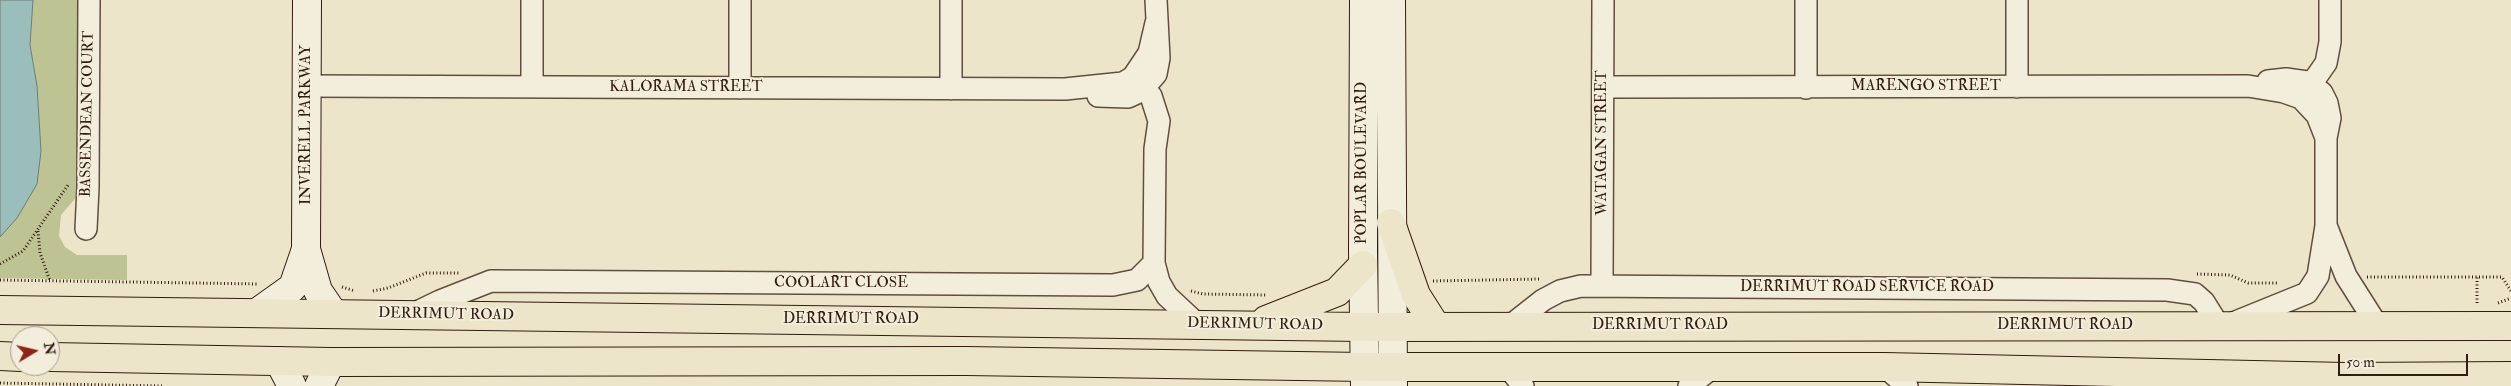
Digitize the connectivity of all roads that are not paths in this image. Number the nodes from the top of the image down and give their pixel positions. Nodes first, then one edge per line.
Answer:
1 (89, 0) edge
2 (307, 0) edge
3 (532, 0) edge
4 (740, 0) edge
5 (951, 0) edge
6 (1156, 0) edge
7 (1364, 0) edge
8 (1390, 0) edge
9 (1603, 0) edge
10 (1806, 0) edge
11 (2017, 0) edge
12 (2330, 0) edge
13 (307, 86) junction
14 (1138, 86) junction
15 (532, 87) junction
16 (1603, 87) junction
17 (2017, 87) junction
18 (740, 88) junction
19 (1806, 88) junction
20 (950, 89) junction
21 (2306, 91) junction
22 (1390, 223) junction
23 (2326, 226) junction
24 (86, 229) dead end
25 (306, 249) junction
26 (1154, 264) junction
27 (1363, 265) junction
28 (1602, 286) junction
29 (0, 310) edge
30 (258, 312) junction
31 (333, 313) junction
32 (413, 314) junction
33 (1196, 324) junction
34 (1253, 325) junction
35 (1435, 325) junction
36 (2377, 325) junction
37 (1393, 326) junction
38 (1510, 326) junction
39 (2222, 326) junction
40 (2511, 326) edge
41 (1364, 327) junction
42 (60, 357) edge
43 (280, 361) junction
44 (1714, 367) junction
45 (1885, 367) junction
46 (325, 374) edge
47 (1393, 376) edge
48 (1516, 376) edge
49 (2511, 376) edge
50 (1365, 377) edge
51 (2214, 380) edge
52 (2298, 381) edge
53 (2369, 381) edge
54 (292, 386) edge
55 (1689, 386) edge
56 (1907, 386) edge

1 - 24 street, BASSENDEAN COURT
2 - 13 street, INVERELL PARKWAY
3 - 15 street
4 - 18 street
5 - 20 street
6 - 14 street
7 - 27 street, POPLAR BOULEVARD
8 - 22 street, POPLAR BOULEVARD
9 - 16 street, WATAGAN STREET
10 - 19 street
11 - 17 street
12 - 21 street
13 - 15 street, KALORAMA STREET
13 - 25 street, INVERELL PARKWAY
14 - 20 street, KALORAMA STREET
14 - 26 street
15 - 18 street, KALORAMA STREET
16 - 19 street, MARENGO STREET
16 - 28 street, WATAGAN STREET
17 - 19 street, MARENGO STREET
17 - 21 street, MARENGO STREET
18 - 20 street, KALORAMA STREET
21 - 23 street
22 - 35 highway
22 - 37 street, POPLAR BOULEVARD
23 - 36 street
23 - 39 street
25 - 30 street, INVERELL PARKWAY
25 - 31 street, INVERELL PARKWAY
26 - 32 street, COOLART CLOSE
26 - 33 street
27 - 34 highway
27 - 41 street, POPLAR BOULEVARD
28 - 38 street, DERRIMUT ROAD SERVICE ROAD
28 - 39 street, DERRIMUT ROAD SERVICE ROAD
29 - 30 highway, DERRIMUT ROAD
30 - 31 highway, DERRIMUT ROAD
31 - 32 highway, DERRIMUT ROAD
32 - 33 highway, DERRIMUT ROAD
33 - 34 highway, DERRIMUT ROAD
34 - 41 highway, DERRIMUT ROAD
35 - 37 highway, DERRIMUT ROAD
35 - 38 highway, DERRIMUT ROAD
36 - 39 highway, DERRIMUT ROAD
36 - 40 highway, DERRIMUT ROAD
37 - 41 highway, DERRIMUT ROAD
37 - 47 street, POPLAR BOULEVARD
38 - 39 highway, DERRIMUT ROAD
41 - 50 street, POPLAR BOULEVARD
42 - 43 highway
43 - 46 highway
43 - 54 street
44 - 45 highway
44 - 48 highway
44 - 55 street
45 - 51 highway
45 - 56 street
46 - 50 highway
47 - 48 highway
47 - 50 highway
49 - 53 highway
51 - 52 highway
52 - 53 highway

